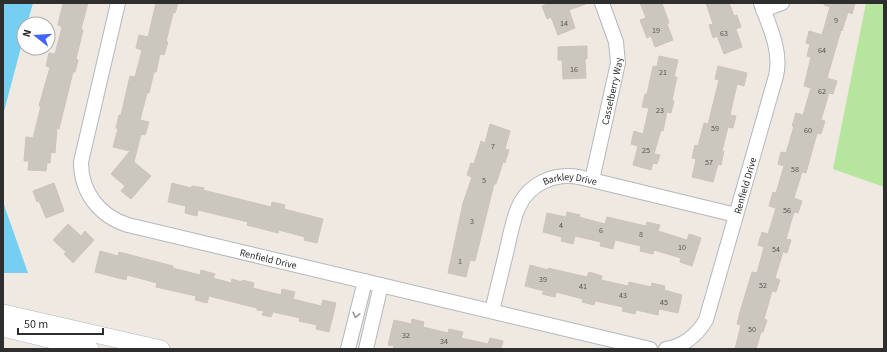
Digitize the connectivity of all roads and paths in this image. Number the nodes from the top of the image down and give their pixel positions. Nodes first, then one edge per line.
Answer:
1 (118, 3) edge
2 (602, 3) edge
3 (782, 3) edge
4 (762, 6) edge
5 (592, 180) junction
6 (736, 215) junction
7 (365, 281) junction
8 (381, 285) junction
9 (492, 311) junction
10 (3, 313) edge
11 (3, 328) edge
12 (90, 349) edge
13 (161, 349) edge
14 (348, 349) edge
15 (366, 349) edge
16 (650, 349) edge
17 (666, 349) edge

1 - 7 street, Renfield Drive
2 - 5 street, Casselberry Way
3 - 4 street
4 - 6 street, Renfield Drive
5 - 6 street, Barkley Drive
5 - 9 street, Barkley Drive
6 - 17 street, Renfield Drive
7 - 8 street, Renfield Drive
7 -> 14 street
8 - 9 street, Renfield Drive
8 - 15 street
9 - 16 street, Renfield Drive
10 - 13 street
11 - 12 street

